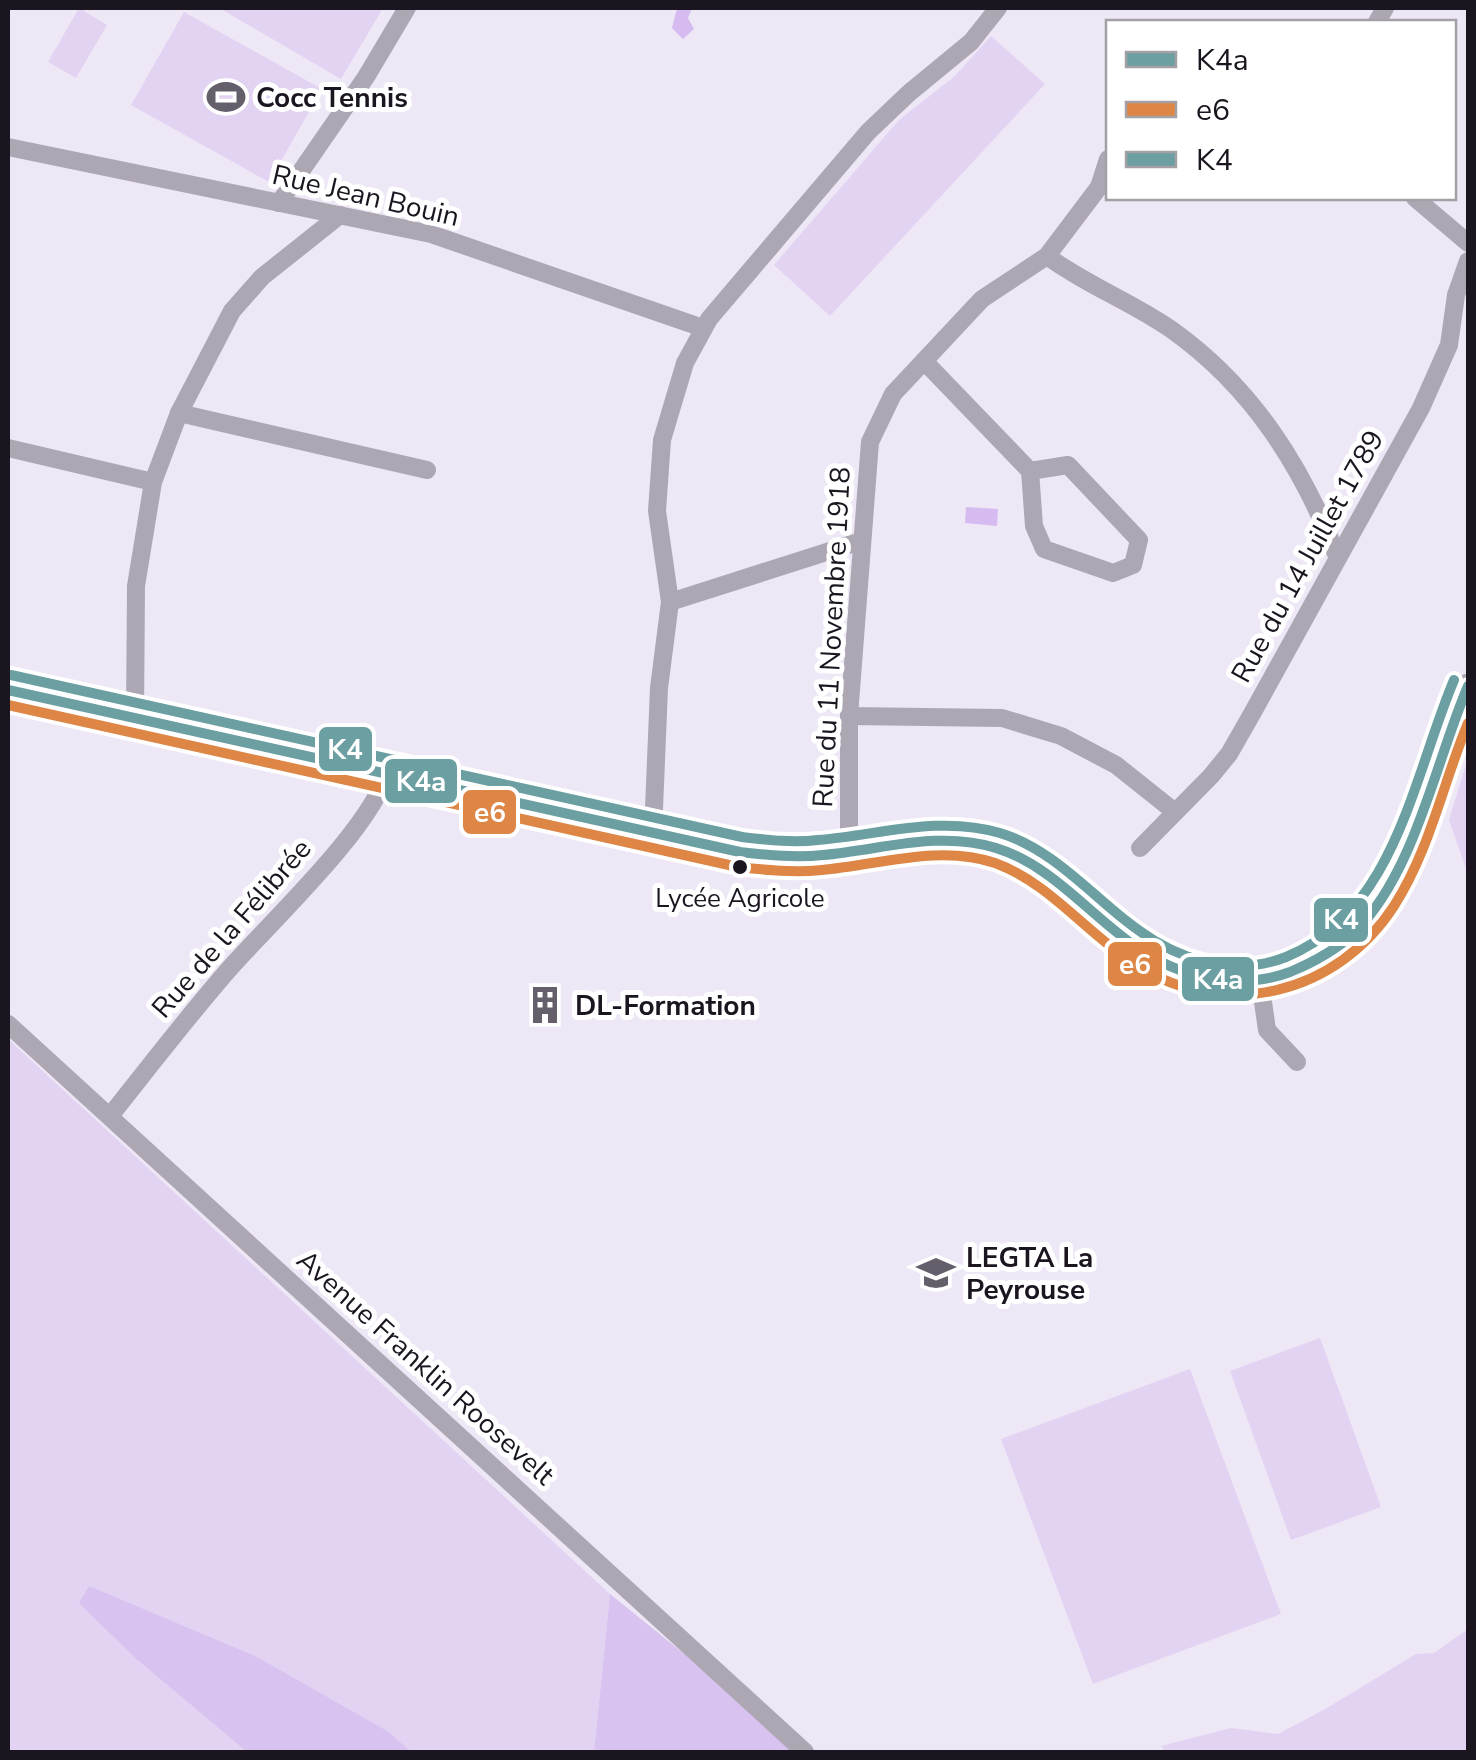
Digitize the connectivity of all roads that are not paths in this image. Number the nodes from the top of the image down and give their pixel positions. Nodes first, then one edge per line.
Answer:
1 (407, 8) edge
2 (998, 8) edge
3 (8, 147) edge
4 (1106, 166) edge
5 (1417, 200) edge
6 (279, 203) junction
7 (340, 215) junction
8 (1468, 243) edge
9 (1047, 256) junction
10 (1468, 261) edge
11 (703, 328) junction
12 (924, 361) junction
13 (179, 412) junction
14 (8, 448) edge
15 (427, 470) dead end
16 (1030, 471) junction
17 (153, 482) junction
18 (861, 541) junction
19 (1337, 556) junction
20 (670, 602) junction
21 (1468, 686) edge
22 (8, 690) edge
23 (849, 716) junction
24 (135, 718) junction
25 (386, 772) junction
26 (1175, 812) junction
27 (652, 833) junction
28 (1140, 848) dead end
29 (850, 852) junction
30 (1260, 980) junction
31 (8, 1024) edge
32 (1297, 1062) dead end
33 (110, 1116) junction
34 (805, 1752) edge

1 - 6 street
2 - 11 street
3 - 6 street, Rue Jean Bouin
4 - 9 street, Rue du 11 Novembre 1918
5 - 8 street
6 - 7 street, Rue Jean Bouin
7 - 11 street, Rue Jean Bouin
7 - 13 street
9 - 12 street, Rue du 11 Novembre 1918
9 - 19 street
10 - 19 street, Rue du 14 Juillet 1789
11 - 20 street
12 - 16 street
12 - 18 street, Rue du 11 Novembre 1918
13 - 15 street
13 - 17 street
14 - 17 street
16 - 16 street
17 - 24 street
18 - 20 street
18 - 23 street, Rue du 11 Novembre 1918
19 - 26 street, Rue du 14 Juillet 1789
20 - 27 street
21 - 30 main road
22 - 24 main road
23 - 26 street
23 - 29 street, Rue du 11 Novembre 1918
24 - 25 main road
25 - 27 main road
25 - 33 street, Rue de la Félibrée
26 - 28 street, Rue du 14 Juillet 1789
27 - 29 main road
29 - 30 main road
30 - 32 street
31 - 33 street, Avenue Franklin Roosevelt
33 - 34 street, Avenue Franklin Roosevelt

